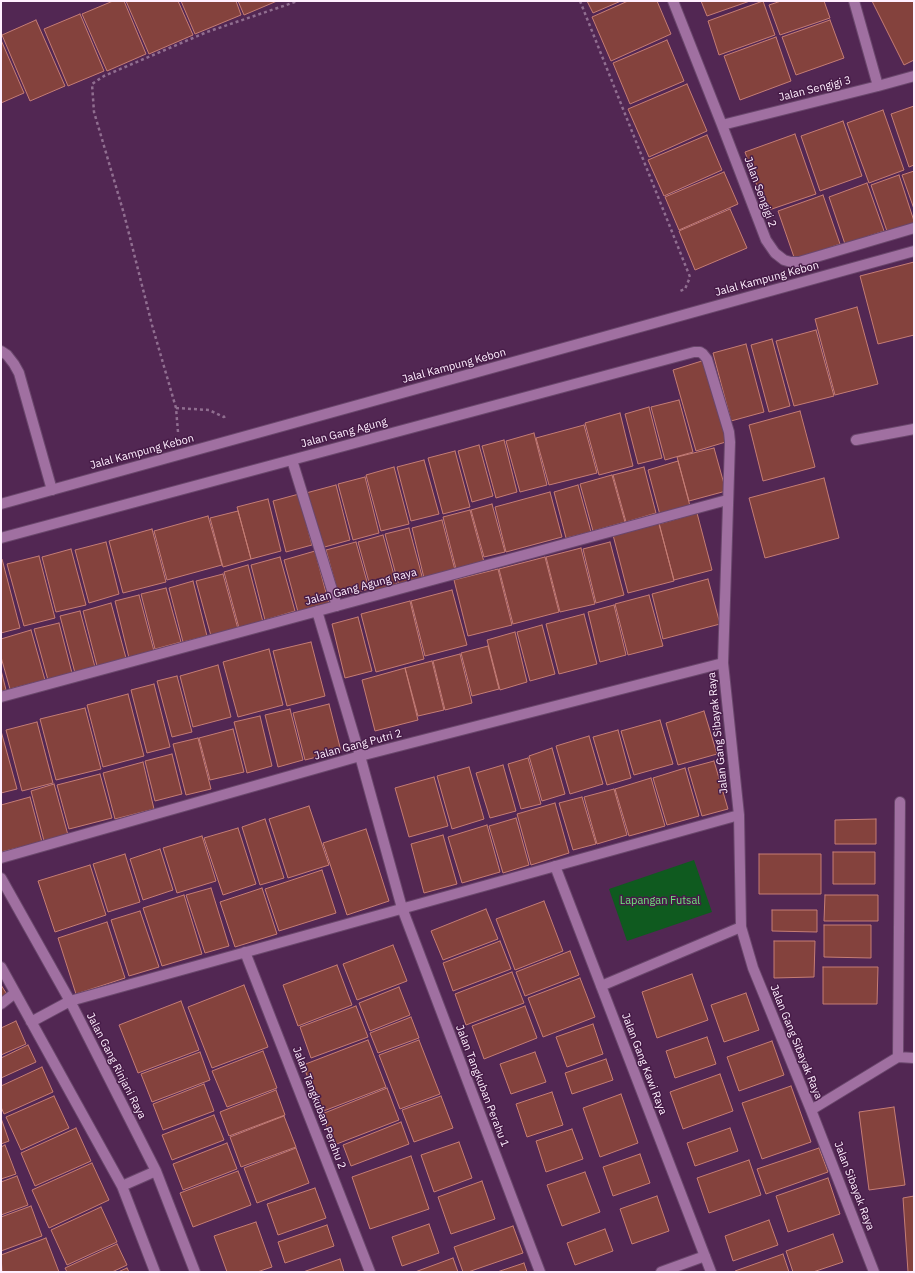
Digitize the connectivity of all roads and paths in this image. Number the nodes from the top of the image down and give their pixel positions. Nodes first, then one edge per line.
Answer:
1 (298, 1) edge
2 (580, 1) edge
3 (673, 1) edge
4 (854, 1) edge
5 (914, 76) edge
6 (878, 86) junction
7 (722, 124) junction
8 (914, 228) edge
9 (914, 251) edge
10 (679, 292) dead end
11 (1, 351) edge
12 (694, 352) joint
13 (232, 415) dead end
14 (914, 428) edge
15 (856, 440) dead end
16 (292, 460) junction
17 (52, 490) junction
18 (728, 500) junction
19 (1, 504) edge
20 (1, 538) edge
21 (337, 606) junction
22 (317, 611) junction
23 (723, 663) junction
24 (1, 697) edge
25 (360, 756) junction
26 (900, 802) dead end
27 (739, 815) junction
28 (1, 858) edge
29 (555, 866) junction
30 (1, 878) edge
31 (402, 908) junction
32 (741, 927) junction
33 (245, 952) junction
34 (1, 967) edge
35 (601, 986) junction
36 (15, 993) junction
37 (70, 1001) junction
38 (1, 1004) edge
39 (31, 1022) junction
40 (898, 1057) junction
41 (914, 1058) edge
42 (811, 1110) junction
43 (156, 1171) junction
44 (122, 1186) junction
45 (705, 1256) junction
46 (155, 1272) edge
47 (195, 1272) edge
48 (370, 1272) edge
49 (540, 1272) edge
50 (661, 1272) edge
51 (711, 1272) edge
52 (874, 1272) edge

1 - 13 path
2 - 10 path
3 - 7 street, Jalan Sengigi 2
4 - 6 street
5 - 6 street, Jalan Sengigi 3
6 - 7 street, Jalan Sengigi 3
7 - 8 street, Jalan Sengigi 2
9 - 17 street, Jalal Kampung Kebon
11 - 17 street
12 - 16 street, Jalan Gang Agung
12 - 18 street, Jalan Gang Sibayak Raya
14 - 15 street
16 - 20 street, Jalan Gang Agung
16 - 21 street
17 - 19 street, Jalal Kampung Kebon
18 - 21 street, Jalan Gang Agung Raya
18 - 23 street, Jalan Gang Sibayak Raya
21 - 22 street, Jalan Gang Agung Raya
22 - 24 street, Jalan Gang Agung Raya
22 - 25 street, Jalan Tangkuban Perahu 1
23 - 25 street, Jalan Gang Putri 2
23 - 27 street, Jalan Gang Sibayak Raya
25 - 28 street, Jalan Gang Putri 2
25 - 31 street, Jalan Tangkuban Perahu 1
26 - 40 street
27 - 29 street
27 - 32 street, Jalan Gang Sibayak Raya
29 - 31 street
29 - 35 street, Jalan Gang Kawi Raya
30 - 37 street, Jalan Gang Rinjani Raya
31 - 33 street
31 - 49 street, Jalan Tangkuban Perahu 1
32 - 35 street
32 - 42 street, Jalan Gang Sibayak Raya
33 - 37 street
33 - 48 street, Jalan Tangkuban Perahu 2
34 - 36 street
35 - 45 street, Jalan Gang Kawi Raya
36 - 38 street
36 - 39 street
37 - 39 street
37 - 43 street, Jalan Gang Rinjani Raya
39 - 44 street
40 - 41 street
40 - 42 street
42 - 52 street, Jalan Sibayak Raya
43 - 44 street
43 - 47 street, Jalan Gang Rinjani Raya
44 - 46 street
45 - 50 street
45 - 51 street, Jalan Gang Kawi Raya

